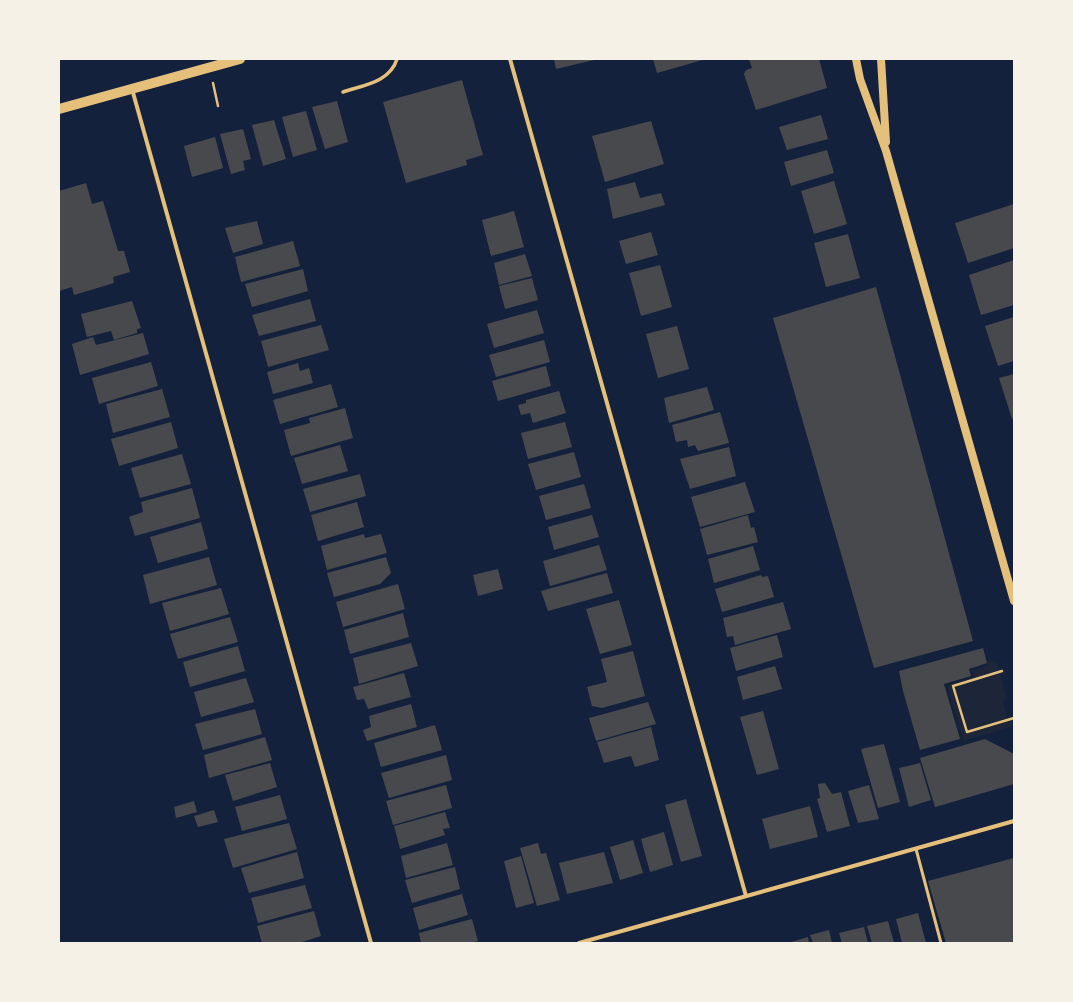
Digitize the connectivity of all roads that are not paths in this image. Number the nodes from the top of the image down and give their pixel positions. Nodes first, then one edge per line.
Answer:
1 (240, 59) edge
2 (397, 59) edge
3 (510, 59) edge
4 (856, 59) edge
5 (881, 59) edge
6 (132, 88) junction
7 (343, 92) dead end
8 (59, 109) edge
9 (886, 151) junction
10 (1014, 601) edge
11 (1014, 821) edge
12 (916, 849) junction
13 (746, 896) junction
14 (371, 943) edge
15 (579, 943) edge
16 (941, 943) edge

1 - 6 main road
2 - 7 street
3 - 13 street
4 - 9 main road
5 - 9 main road
6 - 8 main road
6 - 14 street
9 - 10 main road
11 - 12 street
12 - 13 street
12 - 16 lane
13 - 15 street

